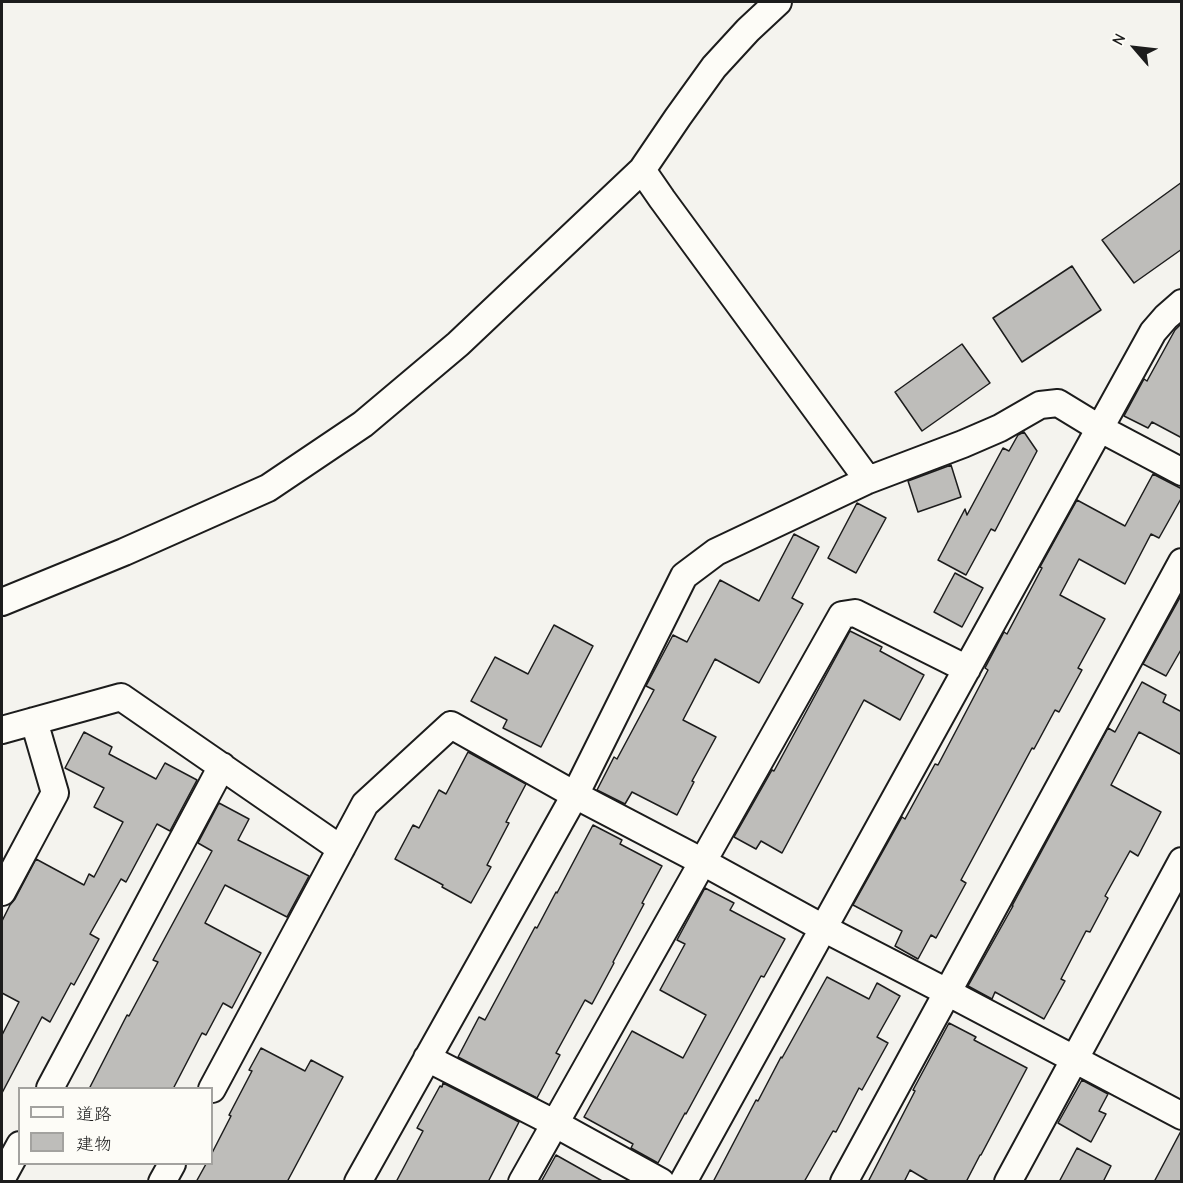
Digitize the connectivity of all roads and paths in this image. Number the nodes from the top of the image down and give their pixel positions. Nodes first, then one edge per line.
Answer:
1 (778, 2) edge
2 (642, 170) junction
3 (1182, 303) edge
4 (1099, 428) junction
5 (1182, 472) edge
6 (868, 480) junction
7 (1182, 562) edge
8 (2, 602) edge
9 (967, 669) junction
10 (34, 721) junction
11 (2, 730) edge
12 (222, 766) junction
13 (575, 795) junction
14 (341, 849) junction
15 (1182, 861) edge
16 (703, 862) junction
17 (2, 892) edge
18 (823, 928) junction
19 (947, 992) junction
20 (428, 1058) junction
21 (1075, 1059) junction
22 (51, 1087) edge
23 (213, 1087) edge
24 (1182, 1116) edge
25 (554, 1123) junction
26 (18, 1149) edge
27 (171, 1165) edge
28 (2, 1178) edge
29 (162, 1182) edge
30 (358, 1182) edge
31 (522, 1182) edge
32 (661, 1182) edge
33 (683, 1182) edge
34 (844, 1182) edge
35 (1008, 1182) edge

1 - 2 street
2 - 6 street
2 - 8 street
3 - 4 street
4 - 5 street
4 - 6 street
4 - 9 street
6 - 13 street
7 - 19 street
9 - 16 street
9 - 18 street
10 - 11 street
10 - 12 street
10 - 17 street
12 - 14 street
12 - 22 street
13 - 14 street
13 - 16 street
13 - 20 street
14 - 23 street
15 - 21 street
16 - 18 street
16 - 25 street
18 - 19 street
18 - 33 street
19 - 21 street
19 - 34 street
20 - 25 street
20 - 30 street
21 - 24 street
21 - 35 street
25 - 31 street
25 - 32 street
26 - 28 street
27 - 29 street

